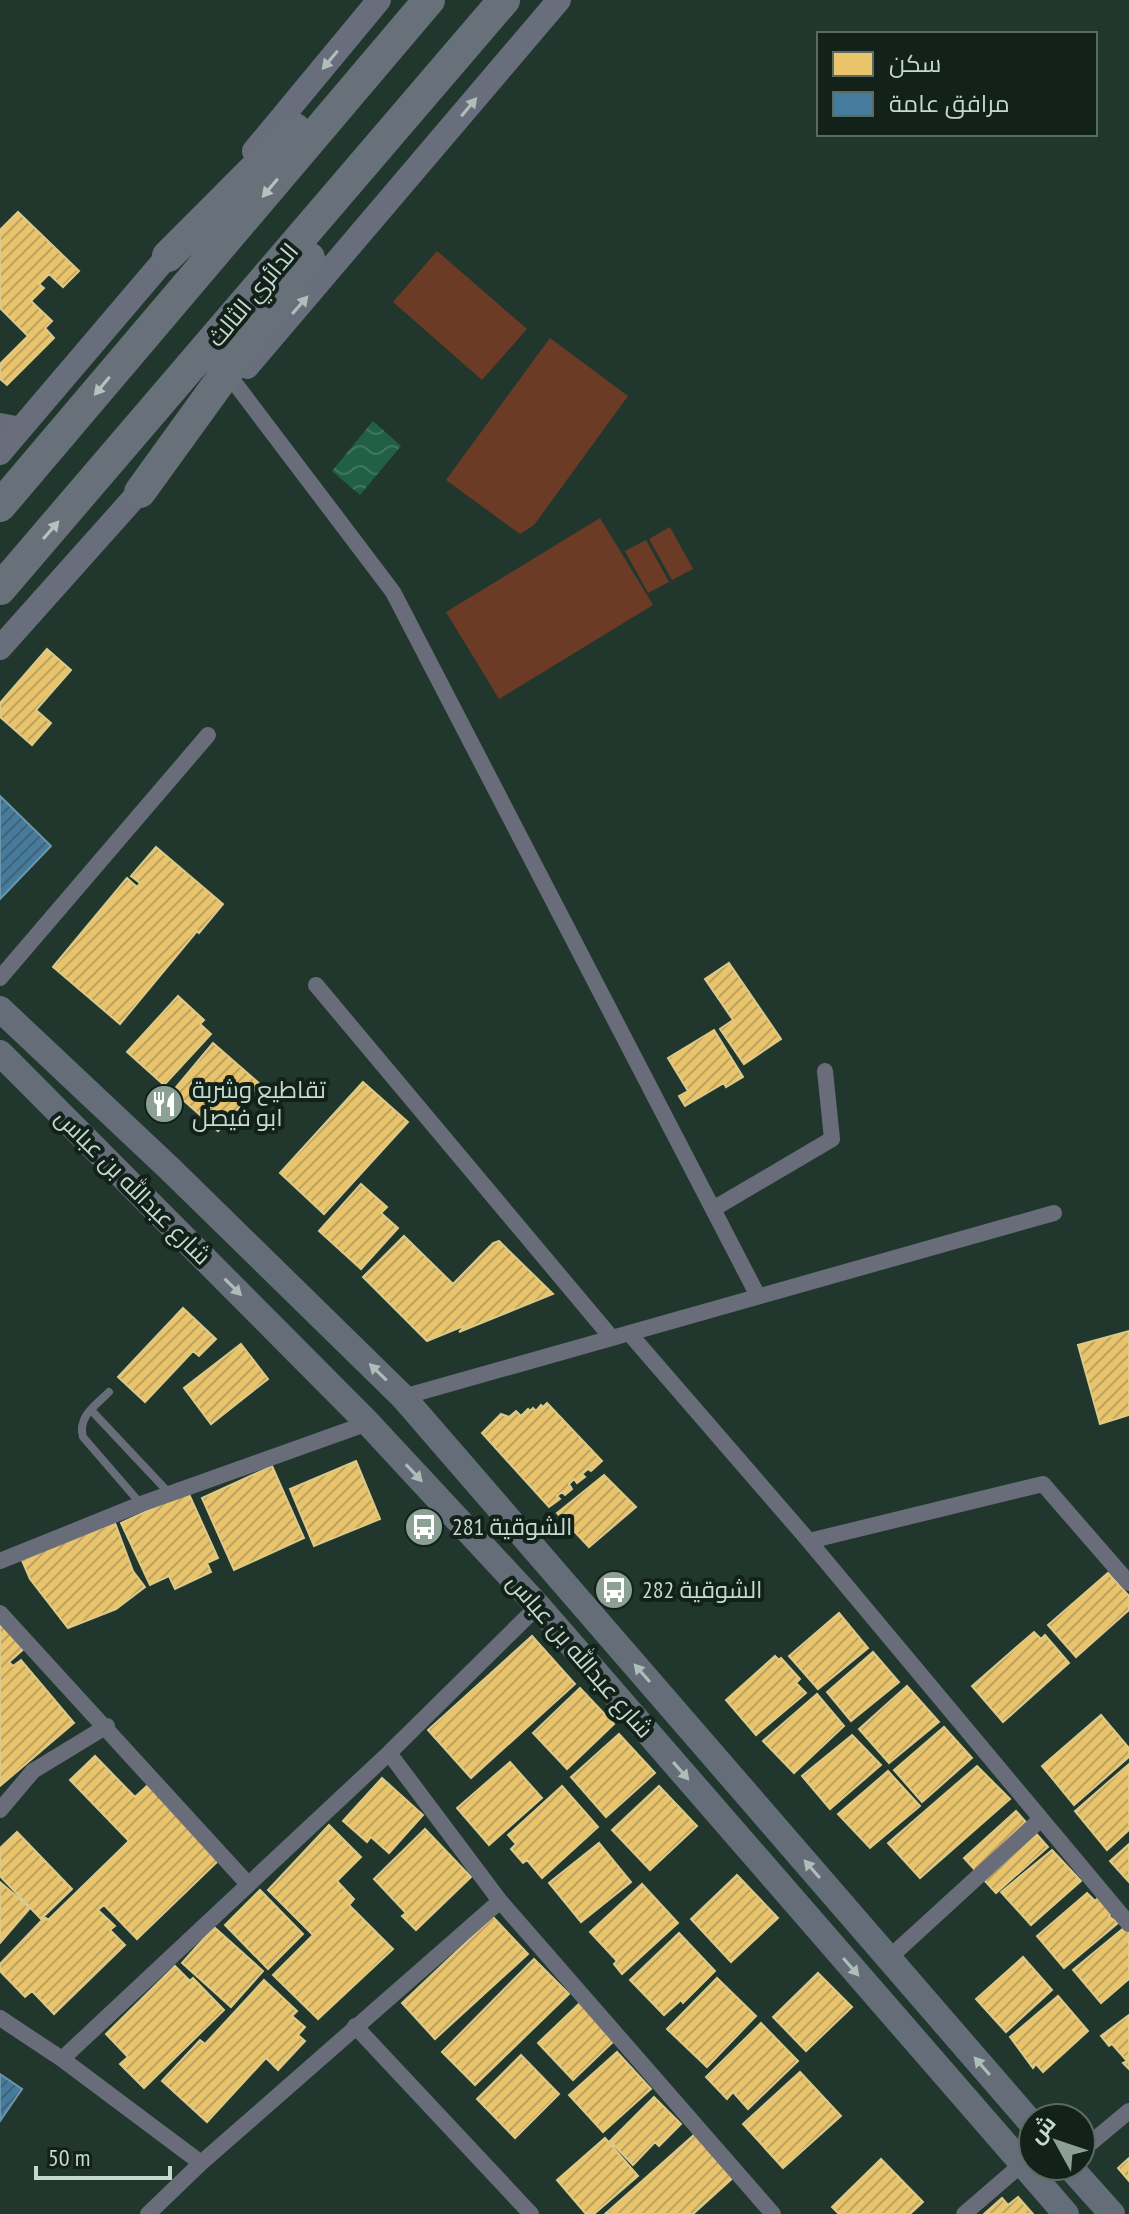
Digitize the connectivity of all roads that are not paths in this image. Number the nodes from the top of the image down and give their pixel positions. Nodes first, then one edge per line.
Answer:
1 (427, 0) edge
2 (504, 0) edge
3 (559, 0) edge
4 (367, 5) edge
5 (446, 69) junction
6 (168, 256) junction
7 (234, 382) junction
8 (11, 426) edge
9 (0, 453) edge
10 (140, 492) junction
11 (0, 506) edge
12 (0, 589) edge
13 (0, 648) edge
14 (208, 735) dead end
15 (0, 978) edge
16 (316, 985) dead end
17 (0, 1009) edge
18 (0, 1053) edge
19 (825, 1071) dead end
20 (713, 1209) junction
21 (1054, 1213) dead end
22 (758, 1296) junction
23 (629, 1333) junction
24 (611, 1337) junction
25 (109, 1392) dead end
26 (403, 1397) junction
27 (91, 1410) junction
28 (368, 1423) junction
29 (170, 1494) junction
30 (141, 1504) junction
31 (809, 1541) junction
32 (0, 1561) edge
33 (1129, 1583) edge
34 (538, 1606) junction
35 (0, 1613) edge
36 (107, 1726) junction
37 (389, 1753) junction
38 (0, 1810) edge
39 (1041, 1819) junction
40 (247, 1883) junction
41 (500, 1901) junction
42 (1129, 1924) edge
43 (889, 1958) junction
44 (0, 2018) edge
45 (355, 2026) junction
46 (62, 2059) junction
47 (1017, 2106) edge
48 (1129, 2111) edge
49 (1097, 2138) edge
50 (1017, 2158) edge
51 (201, 2163) junction
52 (1017, 2168) edge
53 (1038, 2182) edge
54 (1083, 2182) edge
55 (148, 2214) edge
56 (531, 2214) edge
57 (773, 2214) edge
58 (964, 2214) edge
59 (1066, 2214) edge
60 (1112, 2214) edge

1 - 6 highway
1 -> 11 highway
2 - 5 highway, الدائري الثالث
7 -> 3 main road
4 -> 6 main road
5 - 10 highway
12 -> 5 highway, الدائري الثالث
6 - 8 main road
7 - 10 main road
7 - 20 street
8 - 9 main road
10 - 13 main road
14 - 15 street
16 - 24 street
26 -> 17 main road, شارع عبدالله بن عباس
18 -> 28 main road, شارع عبدالله بن عباس
19 - 20 street
20 - 22 street
21 - 22 street
22 - 23 street
23 - 24 street
23 - 31 street
24 - 26 street
25 - 27 lane
43 -> 26 main road, شارع عبدالله بن عباس
27 - 29 lane
27 - 30 lane
28 - 29 street
28 -> 34 main road, شارع عبدالله بن عباس
29 - 30 street
30 - 32 street
31 - 33 street
31 - 39 street
34 - 37 street
34 -> 50 main road, شارع عبدالله بن عباس
35 - 36 street
36 - 38 street
36 - 40 street
37 - 40 street
37 - 41 street
39 - 42 street
39 - 43 street
40 - 46 street
41 - 45 street
41 - 57 street
47 -> 43 main road, شارع عبدالله بن عباس
44 - 46 street
45 - 51 street
45 - 56 street
46 - 51 street
48 - 49 street
51 - 55 street
52 - 58 street
53 - 59 main road, شارع عبدالله بن عباس
54 - 60 main road

